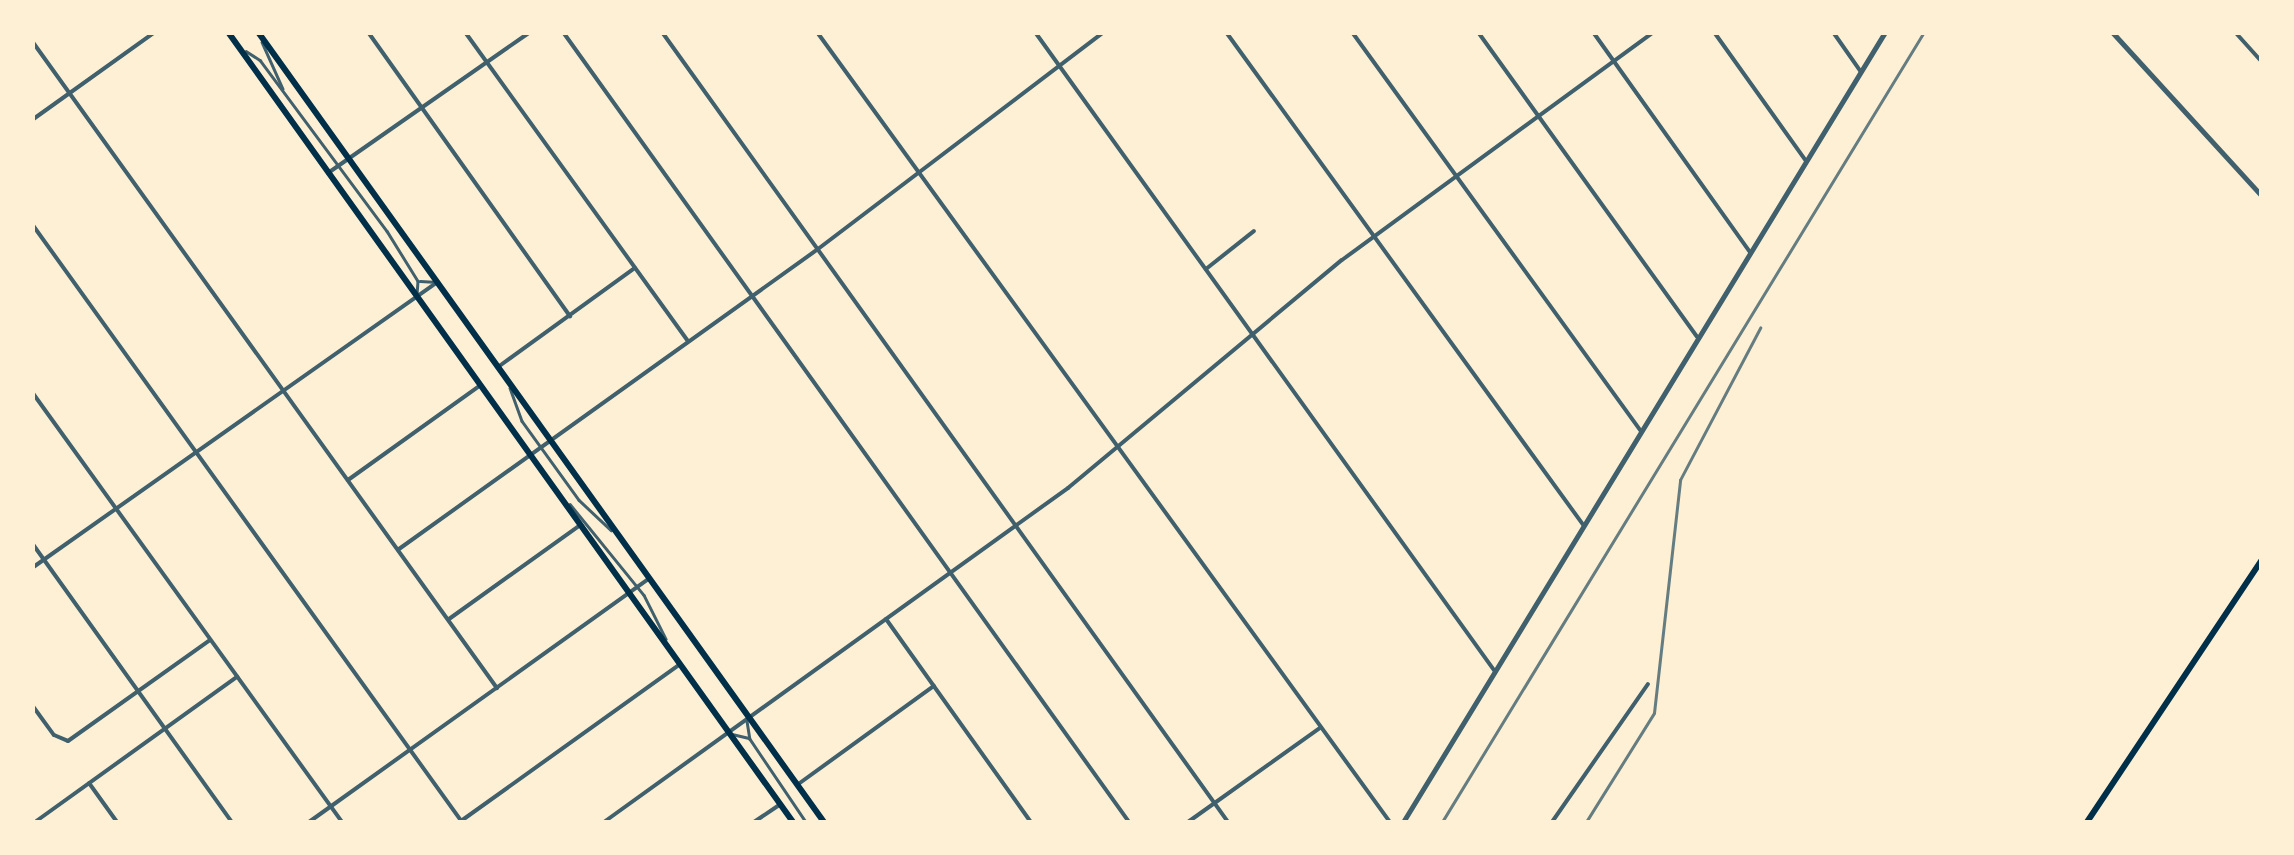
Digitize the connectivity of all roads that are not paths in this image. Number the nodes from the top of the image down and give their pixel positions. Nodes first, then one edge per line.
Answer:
1 (155, 32) edge
2 (228, 32) edge
3 (368, 32) edge
4 (466, 32) edge
5 (530, 32) edge
6 (563, 32) edge
7 (662, 32) edge
8 (817, 32) edge
9 (1035, 32) edge
10 (1104, 32) edge
11 (1226, 32) edge
12 (1352, 32) edge
13 (1478, 32) edge
14 (1593, 32) edge
15 (1654, 32) edge
16 (1714, 32) edge
17 (1833, 32) edge
18 (1885, 32) edge
19 (2112, 32) edge
20 (2235, 32) edge
21 (258, 33) edge
22 (32, 41) edge
23 (236, 44) junction
24 (487, 62) junction
25 (1614, 62) junction
26 (2262, 62) edge
27 (1060, 67) junction
28 (1861, 72) junction
29 (70, 93) junction
30 (286, 95) junction
31 (423, 108) junction
32 (1539, 117) junction
33 (32, 120) edge
34 (349, 159) junction
35 (1806, 161) junction
36 (338, 166) junction
37 (328, 173) junction
38 (919, 174) junction
39 (1457, 177) junction
40 (2262, 196) edge
41 (32, 224) edge
42 (1254, 230) dead end
43 (1374, 237) junction
44 (818, 248) junction
45 (1750, 252) junction
46 (634, 268) junction
47 (1206, 269) junction
48 (418, 281) junction
49 (436, 282) junction
50 (752, 295) junction
51 (416, 296) junction
52 (570, 316) junction
53 (1252, 336) junction
54 (1698, 338) junction
55 (688, 341) junction
56 (498, 368) junction
57 (508, 382) junction
58 (480, 386) junction
59 (282, 391) junction
60 (32, 392) edge
61 (1641, 431) junction
62 (550, 440) junction
63 (540, 447) junction
64 (1118, 447) junction
65 (196, 452) junction
66 (530, 455) junction
67 (348, 480) junction
68 (554, 489) junction
69 (116, 508) junction
70 (580, 526) junction
71 (1584, 526) junction
72 (1016, 527) junction
73 (623, 542) junction
74 (32, 543) edge
75 (398, 550) junction
76 (44, 560) junction
77 (2262, 560) edge
78 (32, 568) edge
79 (950, 572) junction
80 (648, 578) junction
81 (638, 586) junction
82 (629, 593) junction
83 (885, 618) junction
84 (448, 619) junction
85 (210, 640) junction
86 (670, 650) junction
87 (680, 664) junction
88 (1495, 671) junction
89 (237, 676) junction
90 (1648, 684) dead end
91 (934, 686) junction
92 (496, 688) junction
93 (138, 692) junction
94 (32, 705) edge
95 (746, 714) junction
96 (1321, 727) junction
97 (165, 728) junction
98 (729, 734) junction
99 (750, 738) junction
100 (410, 750) junction
101 (89, 783) junction
102 (796, 785) junction
103 (780, 804) junction
104 (1214, 804) junction
105 (331, 807) junction
106 (35, 822) edge
107 (118, 822) edge
108 (232, 822) edge
109 (310, 822) edge
110 (342, 822) edge
111 (461, 822) edge
112 (604, 822) edge
113 (754, 822) edge
114 (793, 822) edge
115 (806, 822) edge
116 (824, 822) edge
117 (1031, 822) edge
118 (1129, 822) edge
119 (1188, 822) edge
120 (1228, 822) edge
121 (1390, 822) edge
122 (1403, 822) edge
123 (1552, 822) edge
124 (2087, 822) edge

1 - 29 street
2 - 23 main road
3 - 31 street
4 - 24 street
5 - 24 street
6 - 50 street
7 - 44 street
8 - 38 street
9 - 27 street
10 - 27 street
11 - 43 street
12 - 39 street
13 - 32 street
14 - 25 street
15 - 25 street
16 - 35 street
17 - 28 street
18 - 28 street
19 - 40 street
20 - 26 street
21 - 30 lane
21 - 34 main road
22 - 29 street
23 - 30 lane
23 - 37 main road
24 - 31 street
24 - 46 street
25 - 32 street
25 - 45 street
27 - 38 street
27 - 47 street
28 - 35 street
29 - 33 street
29 - 59 street
30 - 36 lane
31 - 34 street
31 - 52 street
32 - 39 street
32 - 54 street
34 - 36 street
34 - 49 main road
35 - 45 street
36 - 37 street
36 - 48 lane
37 - 51 main road
38 - 44 street
38 - 64 street
39 - 43 street
39 - 61 street
41 - 65 street
42 - 47 street
43 - 53 street
43 - 71 street
44 - 50 street
44 - 72 street
45 - 54 street
46 - 52 street
46 - 55 street
47 - 53 street
48 - 49 lane
48 - 51 lane
49 - 51 street
49 - 56 main road
50 - 55 street
50 - 79 street
51 - 58 main road
51 - 59 street
52 - 56 street
53 - 64 street
53 - 88 street
54 - 61 street
55 - 62 street
56 - 57 main road
57 - 62 main road
57 - 63 lane
58 - 66 main road
58 - 67 street
59 - 65 street
59 - 67 street
60 - 69 street
61 - 71 street
62 - 63 street
62 - 73 main road
63 - 66 street
63 - 73 lane
64 - 72 street
64 - 96 street
65 - 69 street
65 - 100 street
66 - 68 main road
66 - 75 street
67 - 75 street
68 - 70 main road
68 - 81 lane
69 - 76 street
69 - 85 street
70 - 82 main road
70 - 84 street
71 - 88 street
72 - 79 street
72 - 104 street
73 - 80 main road
74 - 76 street
75 - 84 street
76 - 78 street
76 - 93 street
77 - 124 main road
79 - 83 street
79 - 118 street
80 - 81 street
80 - 95 main road
81 - 82 street
81 - 86 lane
82 - 86 main road
82 - 92 street
83 - 91 street
83 - 95 street
84 - 92 street
85 - 89 street
85 - 93 street
86 - 87 main road
87 - 98 main road
87 - 111 street
88 - 122 street
89 - 97 street
89 - 105 street
90 - 123 street
91 - 102 street
91 - 117 street
92 - 100 street
93 - 94 street
93 - 97 street
95 - 98 street
95 - 99 lane
95 - 102 main road
96 - 104 street
96 - 121 street
97 - 101 street
97 - 108 street
98 - 99 lane
98 - 103 main road
98 - 112 street
99 - 115 lane
100 - 105 street
100 - 111 street
101 - 106 street
101 - 107 street
102 - 116 main road
103 - 113 street
103 - 114 main road
104 - 119 street
104 - 120 street
105 - 109 street
105 - 110 street

